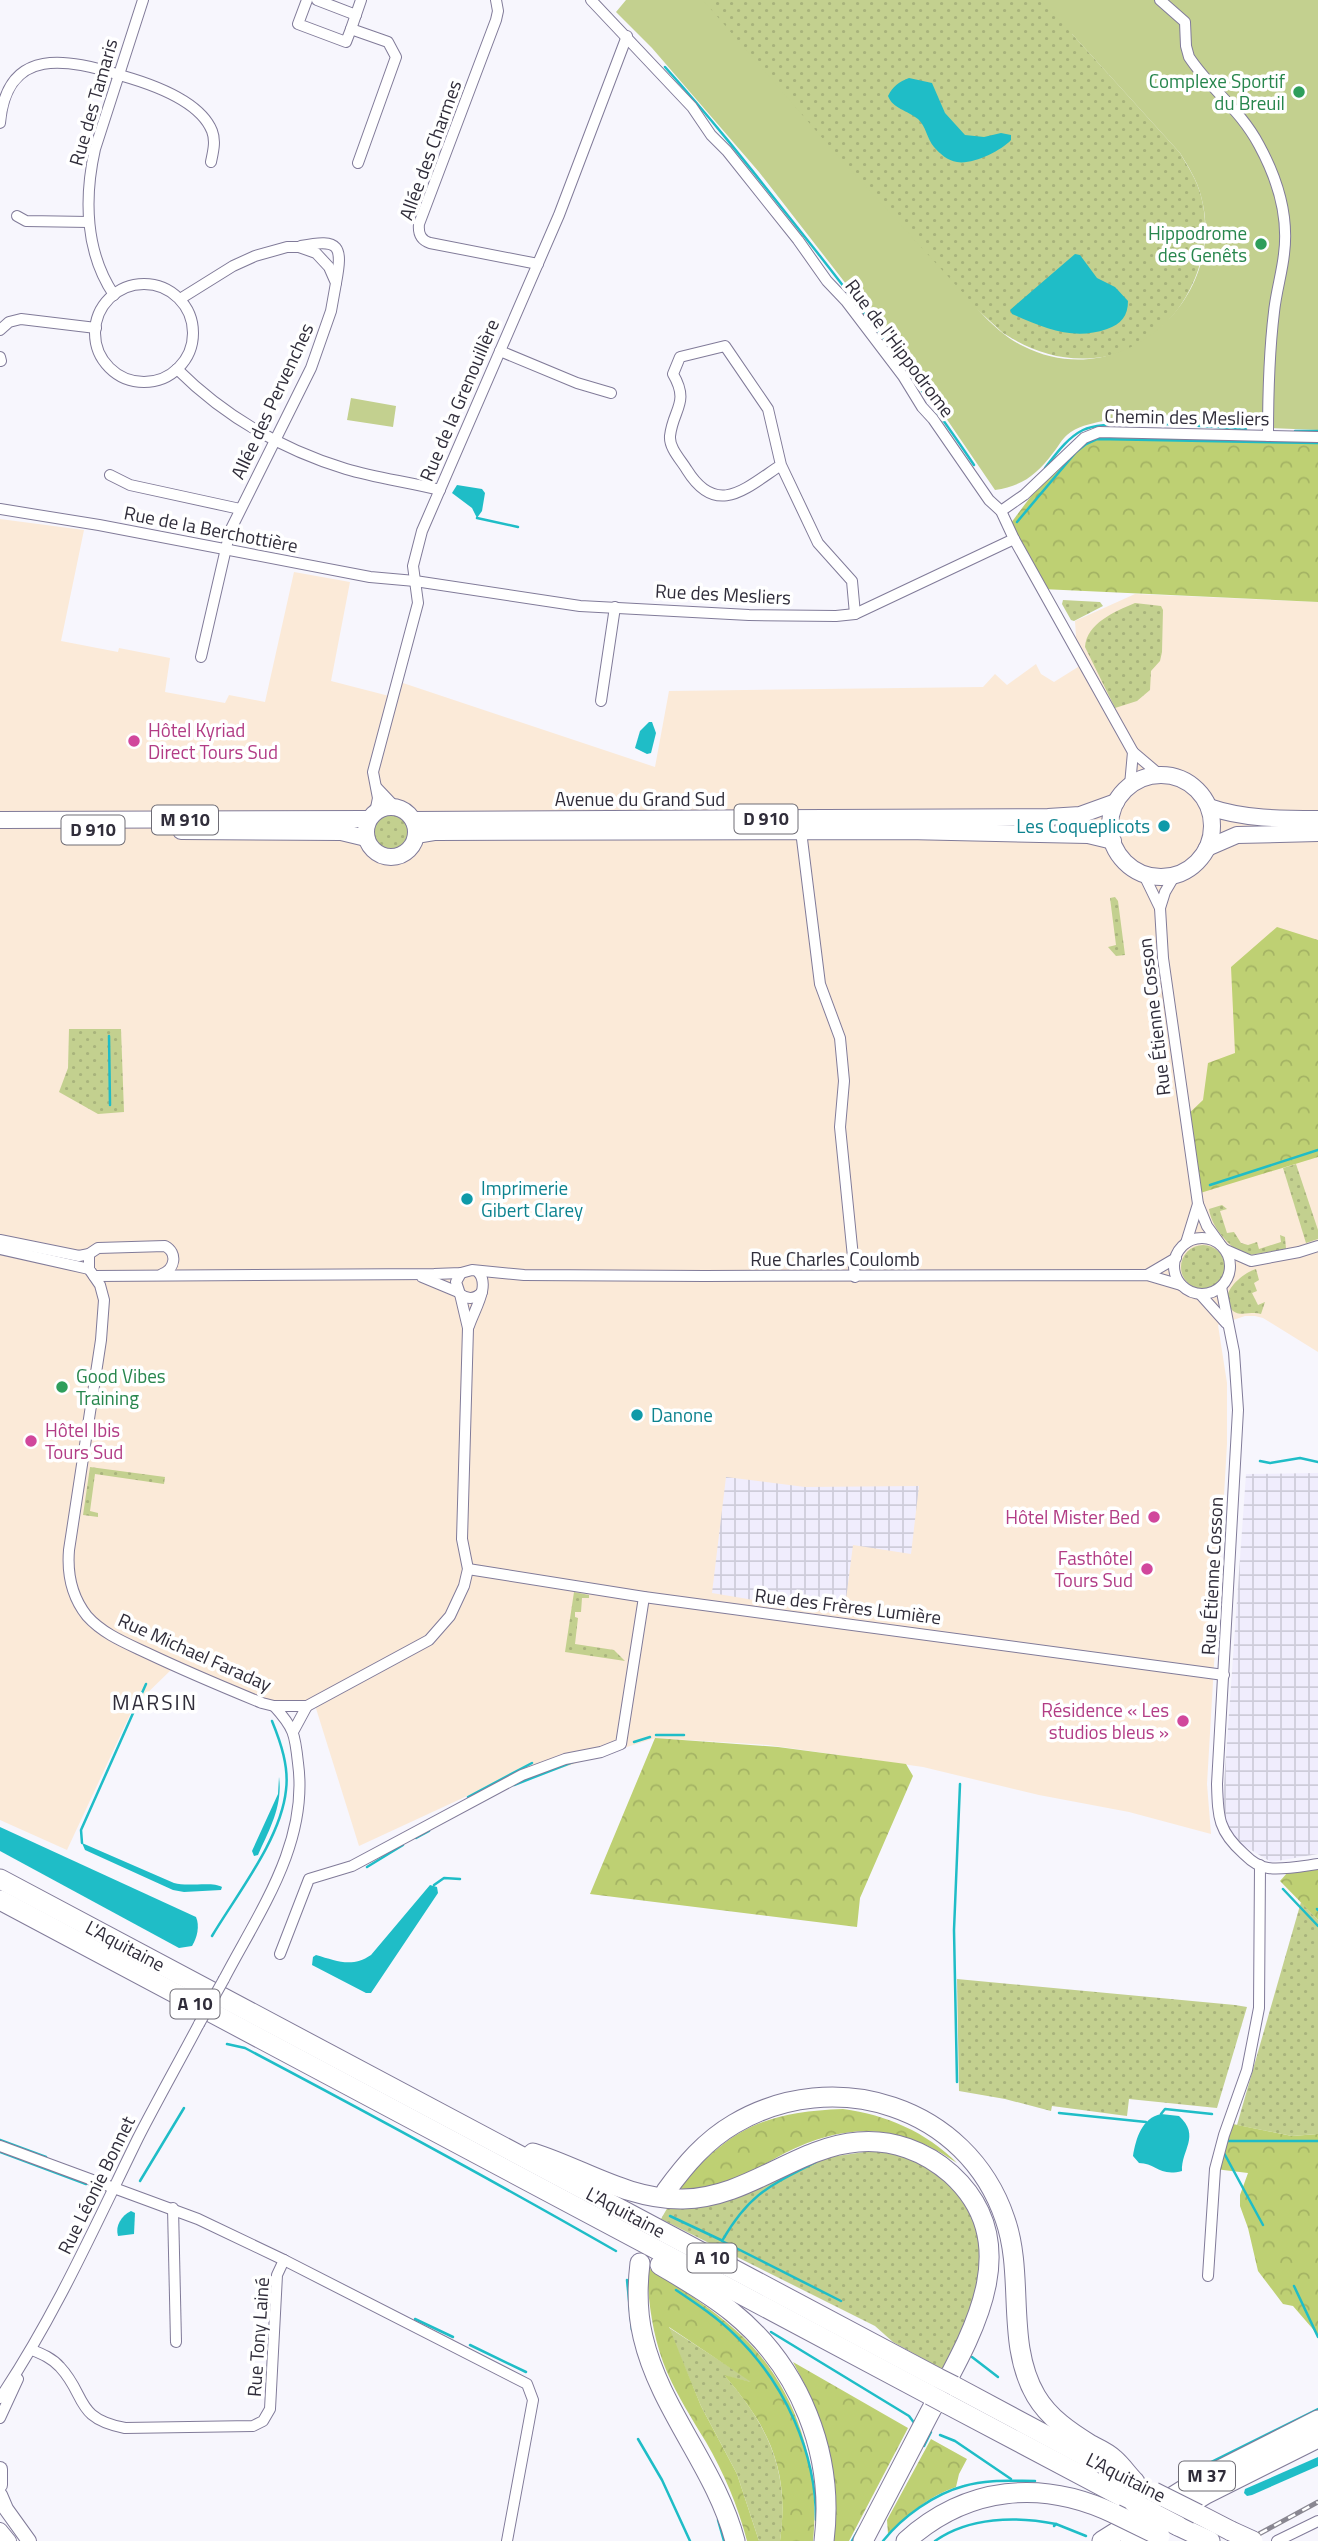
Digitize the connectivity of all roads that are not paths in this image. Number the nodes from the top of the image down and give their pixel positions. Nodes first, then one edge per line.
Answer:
1 (143, 0) edge
2 (307, 0) edge
3 (317, 0) edge
4 (361, 0) edge
5 (496, 0) edge
6 (591, 0) edge
7 (1160, 0) edge
8 (356, 15) junction
9 (351, 29) junction
10 (627, 36) junction
11 (119, 75) junction
12 (0, 123) edge
13 (211, 162) dead end
14 (358, 163) dead end
15 (17, 216) dead end
16 (89, 222) junction
17 (299, 247) junction
18 (538, 264) junction
19 (336, 283) junction
20 (114, 295) junction
21 (180, 299) junction
22 (96, 328) junction
23 (0, 330) edge
24 (500, 351) junction
25 (177, 369) junction
26 (611, 393) dead end
27 (1268, 436) junction
28 (1318, 437) edge
29 (274, 442) junction
30 (781, 465) junction
31 (110, 475) dead end
32 (440, 490) junction
33 (0, 509) edge
34 (240, 509) junction
35 (1001, 511) junction
36 (1014, 539) junction
37 (227, 550) junction
38 (415, 581) junction
39 (615, 607) junction
40 (855, 614) junction
41 (201, 657) dead end
42 (601, 701) dead end
43 (1133, 752) junction
44 (1160, 775) junction
45 (1130, 785) junction
46 (377, 788) junction
47 (1116, 802) junction
48 (1209, 807) junction
49 (396, 808) junction
50 (372, 816) junction
51 (1318, 819) edge
52 (0, 820) edge
53 (414, 827) junction
54 (0, 831) edge
55 (801, 831) junction
56 (1318, 833) edge
57 (366, 838) junction
58 (1113, 841) junction
59 (1207, 848) junction
60 (1143, 873) junction
61 (1175, 875) junction
62 (1160, 908) junction
63 (1198, 1204) junction
64 (0, 1240) edge
65 (1186, 1243) junction
66 (1318, 1246) edge
67 (1223, 1247) junction
68 (0, 1249) edge
69 (89, 1254) junction
70 (1175, 1258) junction
71 (1264, 1260) junction
72 (174, 1262) junction
73 (92, 1272) junction
74 (478, 1272) junction
75 (412, 1273) junction
76 (461, 1273) junction
77 (162, 1274) junction
78 (196, 1274) junction
79 (524, 1275) junction
80 (1147, 1275) junction
81 (855, 1277) junction
82 (1224, 1284) junction
83 (1181, 1285) junction
84 (483, 1289) junction
85 (459, 1293) junction
86 (1200, 1294) junction
87 (1228, 1325) junction
88 (468, 1328) junction
89 (468, 1569) junction
90 (644, 1597) junction
91 (1224, 1675) junction
92 (274, 1706) junction
93 (307, 1706) junction
94 (293, 1730) junction
95 (1318, 1864) edge
96 (1260, 1865) junction
97 (0, 1879) edge
98 (0, 1900) edge
99 (280, 1954) dead end
100 (486, 2138) junction
101 (0, 2146) edge
102 (114, 2188) junction
103 (659, 2203) dead end
104 (173, 2208) junction
105 (612, 2226) junction
106 (284, 2260) junction
107 (640, 2263) dead end
108 (1208, 2276) dead end
109 (176, 2342) dead end
110 (32, 2350) junction
111 (25, 2362) junction
112 (942, 2391) junction
113 (0, 2398) edge
114 (0, 2418) edge
115 (1318, 2420) edge
116 (1318, 2438) edge
117 (0, 2469) edge
118 (1135, 2482) junction
119 (0, 2485) edge
120 (0, 2495) edge
121 (1318, 2521) edge
122 (0, 2530) edge
123 (1169, 2534) edge
124 (9, 2541) edge
125 (29, 2541) edge
126 (507, 2541) edge
127 (735, 2541) edge
128 (824, 2541) edge
129 (863, 2541) edge
130 (906, 2541) edge
131 (1102, 2541) edge
132 (1130, 2541) edge
133 (1210, 2541) edge
134 (1253, 2541) edge
135 (1277, 2541) edge

1 - 11 street, Rue des Tamaris
2 - 9 street
3 - 8 street
4 - 8 street
5 - 18 street, Allée des Charmes
6 - 10 street, Rue de l'Hippodrome
7 - 27 street
8 - 9 street
9 - 14 street
10 - 18 street, Rue de la Grenouillère
10 - 35 street, Rue de l'Hippodrome
11 - 12 street
11 - 13 street
11 - 16 street, Rue des Tamaris
15 - 16 street
16 - 20 street, Rue des Tamaris
17 - 19 street
17 - 19 street, Allée des Pervenches
17 - 21 street
18 - 24 street, Rue de la Grenouillère
19 - 29 street, Allée des Pervenches
20 - 21 street
20 - 22 street
21 - 25 street
22 - 23 street
22 - 25 street
24 - 26 street
24 - 32 street, Rue de la Grenouillère
25 - 29 street
27 - 28 street, Chemin des Mesliers
27 - 35 street, Chemin des Mesliers
29 - 32 street
29 - 34 street, Allée des Pervenches
30 - 30 street
30 - 40 street
31 - 34 street
32 - 38 street, Rue de la Grenouillère
33 - 37 street, Rue de la Berchottière
34 - 37 street, Allée des Pervenches
35 - 36 street, Rue de l'Hippodrome
36 - 40 street, Rue des Mesliers
36 - 43 street, Rue de l'Hippodrome
37 - 38 street, Rue de la Berchottière
37 - 41 street, Allée des Pervenches
38 - 39 street, Rue des Mesliers
38 - 46 street, Rue de la Grenouillère
39 - 40 street, Rue des Mesliers
39 - 42 street
43 - 44 street, Rue de l'Hippodrome
43 - 45 street
44 - 45 main road
44 - 48 main road
45 - 47 main road
46 - 49 street
46 - 50 street, Rue de la Grenouillère
47 - 53 main road, Avenue du Grand Sud / D 910
47 - 58 main road
48 - 51 main road
48 - 59 main road
49 - 50 main road
49 - 53 main road
50 - 52 main road, M 910
50 - 57 main road
53 - 55 main road, Avenue du Grand Sud / D 910
53 - 57 main road
54 - 57 main road, D 910
55 - 58 main road, Avenue du Grand Sud / D 910
55 - 81 street
56 - 59 main road
58 - 60 main road
59 - 61 main road
60 - 61 main road
60 - 62 street, Rue Étienne Cosson
61 - 62 street, Rue Étienne Cosson
62 - 63 street, Rue Étienne Cosson
63 - 65 street, Rue Étienne Cosson
63 - 67 street, Rue Étienne Cosson
64 - 69 street, Rue Charles Coulomb
65 - 67 street
65 - 70 street
66 - 71 street
67 - 71 street
67 - 82 street
68 - 73 street, Rue Charles Coulomb
69 - 72 street, Rue Charles Coulomb
69 - 73 street
70 - 80 street
70 - 83 street
71 - 82 street
72 - 77 street
72 - 78 street, Rue Charles Coulomb
73 - 77 street, Rue Charles Coulomb
73 - 92 street, Rue Michael Faraday
74 - 76 street, Rue Charles Coulomb
74 - 79 street, Rue Charles Coulomb
74 - 84 street
75 - 76 street, Rue Charles Coulomb
75 - 78 street, Rue Charles Coulomb
75 - 85 street, Rue Charles Coulomb
76 - 85 street
77 - 78 street, Rue Charles Coulomb
79 - 81 street, Rue Charles Coulomb
79 - 84 street, Rue Charles Coulomb
80 - 81 street, Rue Charles Coulomb
80 - 83 street, Rue Charles Coulomb
82 - 86 street
82 - 87 street, Rue Étienne Cosson
83 - 86 street
84 - 85 street, Rue Charles Coulomb
84 - 88 street, Rue Michael Faraday
85 - 88 street, Rue Michael Faraday
86 - 87 street
87 - 91 street, Rue Étienne Cosson
88 - 89 street, Rue Michael Faraday
89 - 90 street, Rue des Frères Lumière
89 - 93 street, Rue Michael Faraday
90 - 91 street, Rue des Frères Lumière
90 - 99 street
91 - 96 street, Rue Étienne Cosson
92 - 93 street, Rue Michael Faraday
92 - 94 street
93 - 94 street
94 - 102 street, Rue Léonie Bonnet, bridge
95 - 96 street
96 - 108 street
97 - 100 highway, L'Aquitaine / A 10
98 - 105 highway, L'Aquitaine / A 10
100 - 112 highway, L'Aquitaine / A 10
100 - 129 highway
101 - 102 street
102 - 104 street
102 - 110 street, Rue Léonie Bonnet
103 - 118 highway
104 - 106 street
104 - 109 street
105 - 112 highway, L'Aquitaine / A 10
105 - 128 highway
106 - 110 street, Rue Tony Lainé
106 - 126 street, Rue Tony Lainé
107 - 127 highway
110 - 111 street, Rue Léonie Bonnet
111 - 113 street, Rue Léonie Bonnet
111 - 114 street, Rue Léonie Bonnet
112 - 118 highway, L'Aquitaine / A 10
112 - 123 highway, L'Aquitaine / A 10, bridge
115 - 131 highway, M 37
116 - 132 highway, M 37
117 - 119 street
118 - 134 highway, L'Aquitaine / A 10, bridge
120 - 125 street
121 - 135 street
122 - 124 street
123 - 130 highway, bridge
123 - 133 highway, L'Aquitaine / A 10

